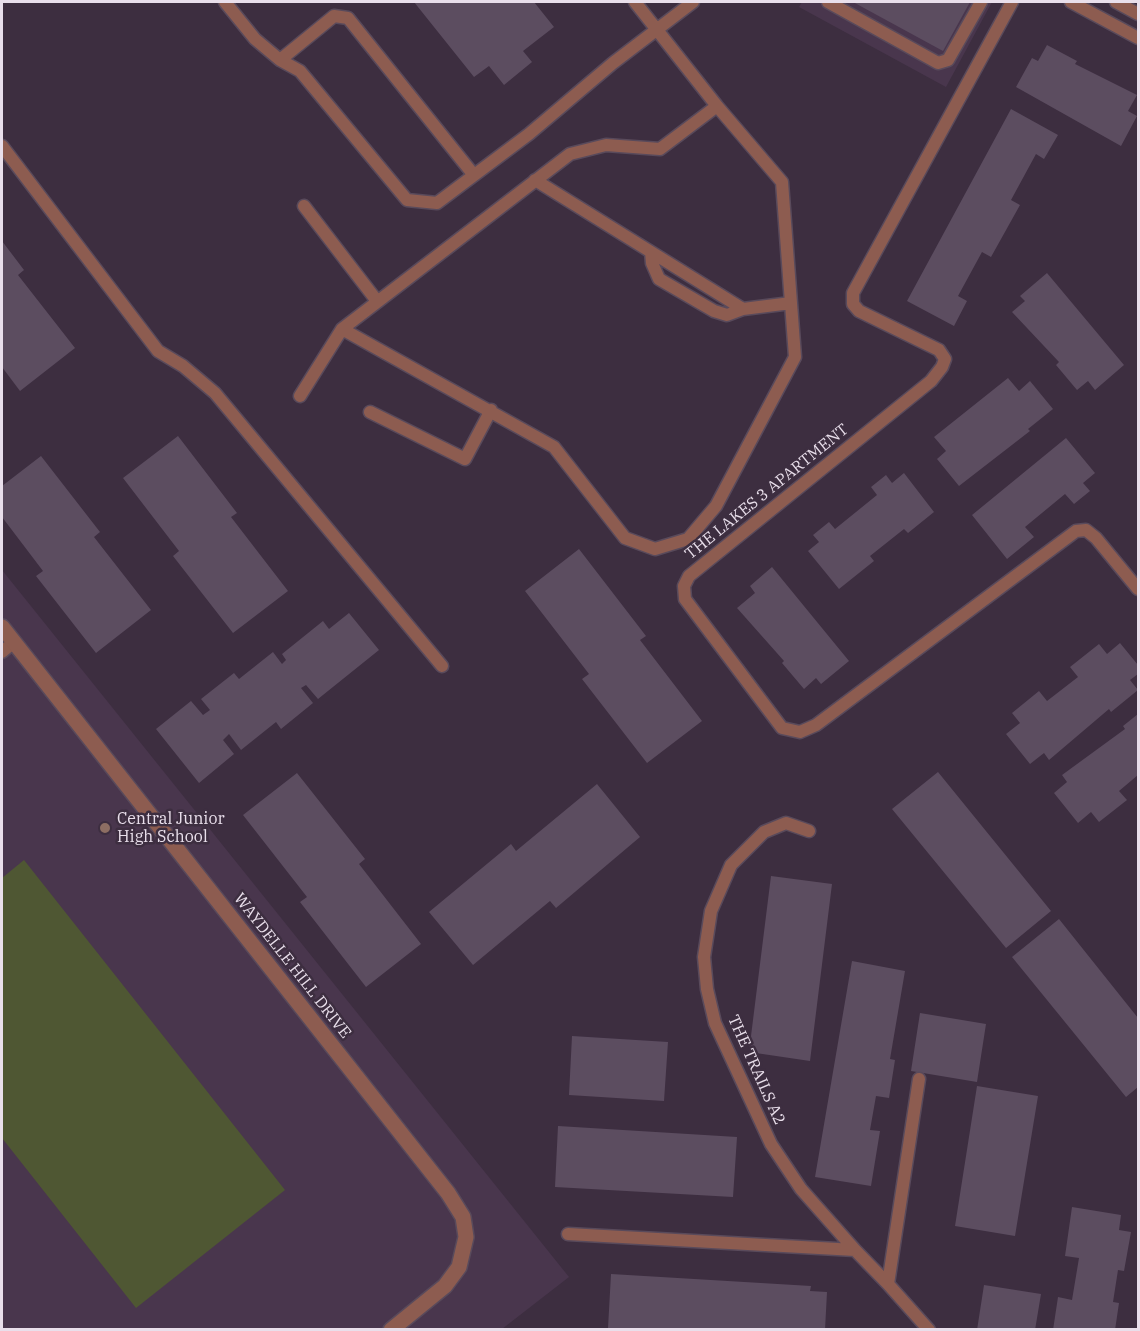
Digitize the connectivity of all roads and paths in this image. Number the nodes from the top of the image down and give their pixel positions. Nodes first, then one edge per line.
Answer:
1 (225, 2) edge
2 (635, 2) edge
3 (693, 2) edge
4 (828, 2) edge
5 (981, 2) edge
6 (1012, 2) edge
7 (1071, 2) edge
8 (1116, 2) edge
9 (1138, 14) edge
10 (656, 30) junction
11 (1138, 38) edge
12 (280, 60) junction
13 (717, 106) junction
14 (2, 146) edge
15 (473, 174) junction
16 (535, 180) junction
17 (304, 206) dead end
18 (651, 252) junction
19 (377, 301) junction
20 (791, 303) junction
21 (742, 309) junction
22 (342, 329) junction
23 (300, 396) dead end
24 (491, 410) junction
25 (370, 412) dead end
26 (1138, 589) edge
27 (2, 627) edge
28 (8, 647) edge
29 (442, 666) dead end
30 (809, 831) dead end
31 (919, 1079) dead end
32 (568, 1234) dead end
33 (855, 1250) junction
34 (888, 1284) junction
35 (392, 1329) edge
36 (928, 1329) edge

1 - 12 lane
2 - 10 lane
3 - 10 lane
4 - 5 lane
6 - 26 lane, THE LAKES 3 APARTMENT
7 - 11 lane
8 - 9 lane
10 - 13 lane
10 - 15 lane
12 - 15 lane
12 - 15 lane
13 - 16 lane
13 - 20 lane
14 - 29 lane
16 - 18 lane
16 - 19 lane
17 - 19 lane
18 - 21 lane
18 - 21 lane
19 - 22 lane
20 - 21 lane
20 - 24 lane
22 - 23 lane
22 - 24 lane
24 - 25 lane
27 - 28 street, WAYDELLE HILL DRIVE
28 - 35 street, WAYDELLE HILL DRIVE
30 - 33 lane, THE TRAILS A2
31 - 34 lane
32 - 33 lane
33 - 34 lane, THE TRAILS A2
34 - 36 lane, THE TRAILS A2

